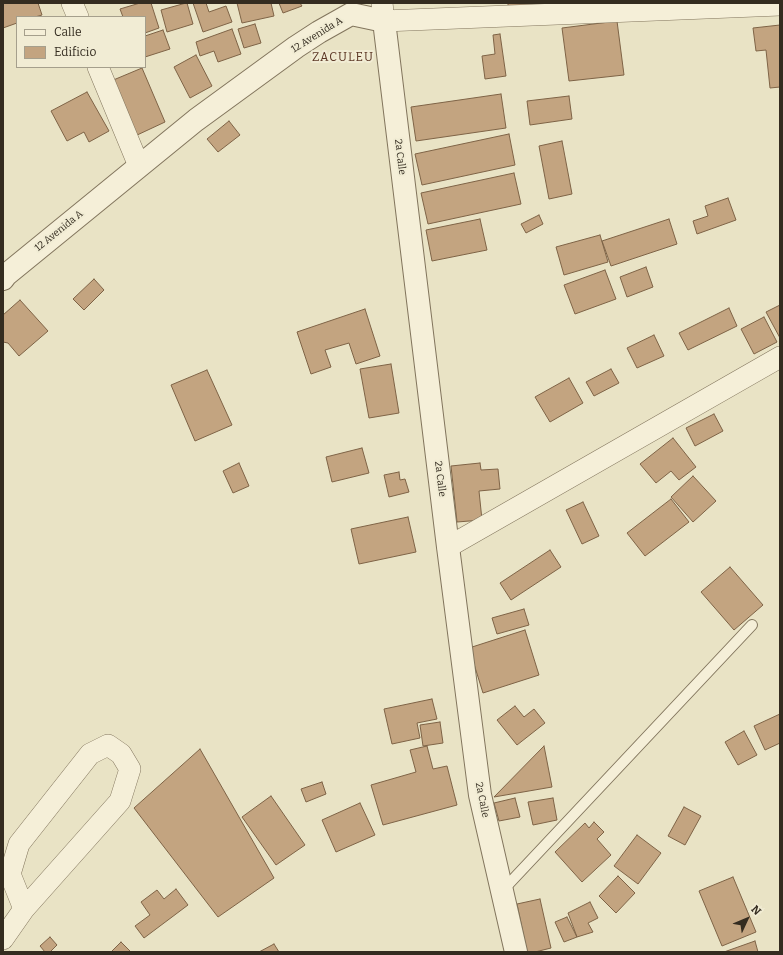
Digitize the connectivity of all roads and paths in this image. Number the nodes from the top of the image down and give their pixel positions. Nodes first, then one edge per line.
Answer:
1 (72, 3) edge
2 (780, 5) edge
3 (383, 12) edge
4 (78, 16) edge
5 (98, 68) edge
6 (139, 166) junction
7 (4, 275) edge
8 (780, 357) edge
9 (448, 546) junction
10 (752, 625) dead end
11 (502, 891) junction
12 (24, 909) junction
13 (3, 939) edge
14 (516, 952) edge

1 - 4 street
2 - 3 street, 12 Avenida A
3 - 6 street, 12 Avenida A
3 - 9 street, 2a Calle
5 - 6 street
6 - 7 street, 12 Avenida A
8 - 9 street
9 - 11 street, 2a Calle
10 - 11 lane
11 - 14 street, 2a Calle
12 - 12 street
12 - 13 street

